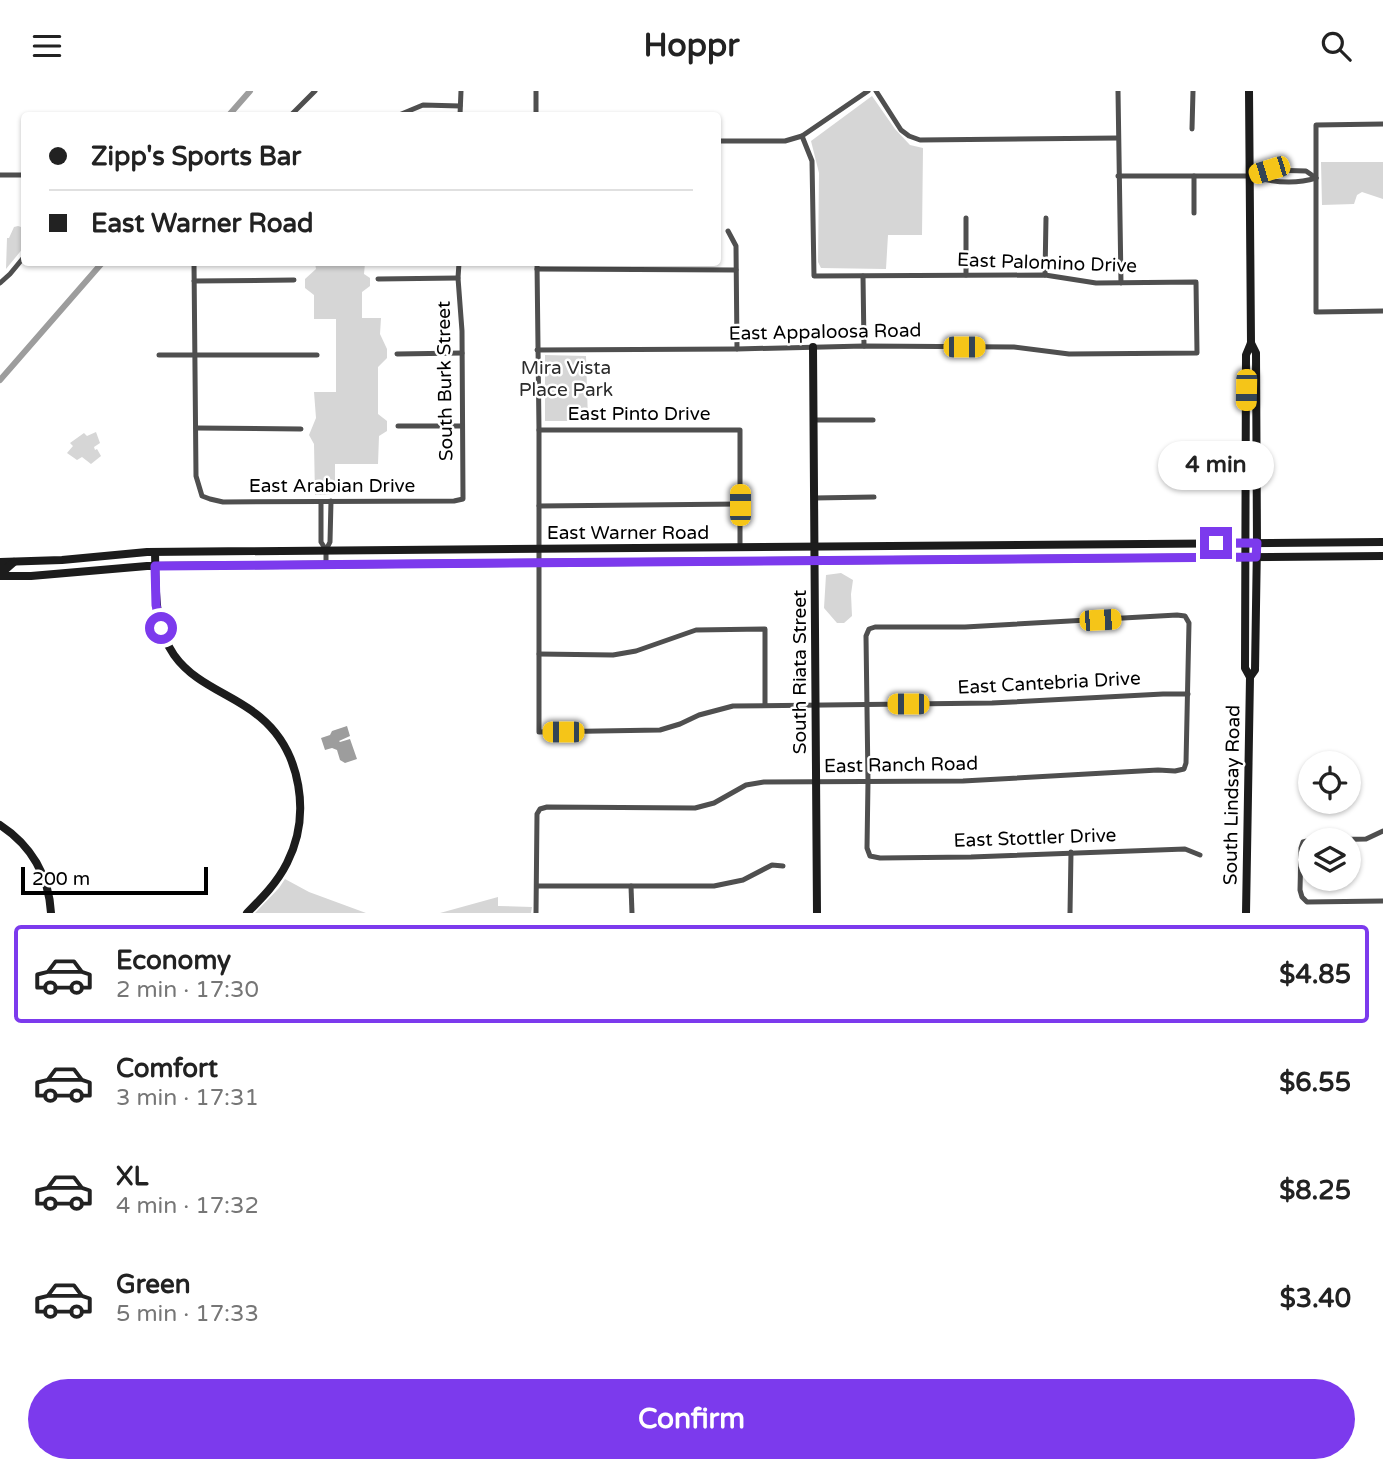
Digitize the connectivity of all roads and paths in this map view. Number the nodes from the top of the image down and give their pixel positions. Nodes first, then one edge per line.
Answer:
1 (315, 91) edge
2 (461, 91) edge
3 (536, 91) edge
4 (868, 91) edge
5 (876, 91) edge
6 (1118, 91) edge
7 (1193, 91) edge
8 (1249, 91) edge
9 (460, 106) junction
10 (294, 112) edge
11 (404, 112) edge
12 (460, 112) edge
13 (536, 112) edge
14 (1383, 124) edge
15 (1192, 129) dead end
16 (803, 136) junction
17 (1118, 138) junction
18 (721, 141) edge
19 (0, 175) edge
20 (21, 175) edge
21 (1118, 176) junction
22 (1194, 176) junction
23 (1250, 176) junction
24 (1316, 178) junction
25 (1194, 213) dead end
26 (966, 218) dead end
27 (1046, 218) dead end
28 (728, 231) dead end
29 (21, 260) edge
30 (194, 266) edge
31 (459, 266) edge
32 (537, 266) edge
33 (638, 266) edge
34 (736, 270) junction
35 (966, 275) junction
36 (1045, 275) junction
37 (863, 276) junction
38 (458, 278) junction
39 (378, 279) dead end
40 (294, 280) dead end
41 (194, 281) junction
42 (1, 283) edge
43 (1121, 283) junction
44 (1383, 311) edge
45 (1251, 344) junction
46 (864, 346) junction
47 (813, 347) junction
48 (737, 349) junction
49 (537, 350) junction
50 (462, 353) junction
51 (1197, 353) joint
52 (397, 354) dead end
53 (159, 355) dead end
54 (195, 355) junction
55 (317, 355) dead end
56 (1246, 375) junction
57 (1256, 411) junction
58 (814, 420) junction
59 (873, 420) dead end
60 (398, 426) dead end
61 (462, 426) junction
62 (196, 428) junction
63 (301, 429) dead end
64 (539, 431) junction
65 (874, 497) dead end
66 (814, 498) junction
67 (463, 499) joint
68 (321, 502) junction
69 (331, 502) junction
70 (740, 505) junction
71 (539, 506) junction
72 (1383, 542) edge
73 (1246, 543) junction
74 (1257, 543) junction
75 (1063, 545) junction
76 (815, 547) junction
77 (740, 548) junction
78 (539, 549) junction
79 (326, 550) junction
80 (155, 552) junction
81 (1383, 556) edge
82 (1256, 557) junction
83 (1246, 558) junction
84 (1063, 559) junction
85 (815, 561) junction
86 (0, 562) edge
87 (14, 562) junction
88 (31, 562) junction
89 (539, 563) junction
90 (326, 564) junction
91 (155, 566) junction
92 (0, 569) edge
93 (0, 576) edge
94 (31, 576) junction
95 (539, 654) junction
96 (1250, 677) junction
97 (1188, 694) junction
98 (866, 704) junction
99 (765, 705) junction
100 (816, 705) junction
101 (868, 781) junction
102 (816, 782) junction
103 (0, 825) edge
104 (1383, 831) edge
105 (1361, 839) edge
106 (1071, 852) junction
107 (1200, 855) dead end
108 (783, 866) dead end
109 (537, 885) junction
110 (631, 885) junction
111 (1300, 891) edge
112 (1383, 901) edge
113 (51, 913) edge
114 (247, 913) edge
115 (536, 913) edge
116 (632, 913) edge
117 (817, 913) edge
118 (1070, 913) edge
119 (1246, 913) edge

1 - 10 street
2 - 9 street
3 - 13 street
4 - 16 street
5 - 17 street
6 - 17 street
7 - 15 street
8 - 23 main road, South Lindsay Road
9 - 11 street
9 - 12 street
14 - 24 street
16 - 18 street
16 - 37 street, East Palomino Drive
17 - 21 street
19 - 20 street
21 - 22 street
21 - 43 street
22 - 23 street
22 - 25 street
23 - 24 street
23 - 24 street
23 - 45 main road, South Lindsay Road
24 - 44 street
26 - 35 street
27 - 36 street
28 - 34 street
29 - 42 street
30 - 41 street
31 - 38 street, South Burk Street
32 - 33 street
32 - 49 street
33 - 34 street
34 - 48 street
35 - 36 street, East Palomino Drive
35 - 37 street, East Palomino Drive
36 - 43 street, East Palomino Drive
37 - 46 street
38 - 39 street
38 - 50 street, South Burk Street
40 - 41 street
41 - 54 street
43 - 51 street, East Palomino Drive
45 - 56 main road, South Lindsay Road
45 - 57 main road, South Lindsay Road
46 - 47 street, East Appaloosa Road
46 - 51 street, East Appaloosa Road
47 - 48 street, East Appaloosa Road
47 - 58 main road, South Riata Street
48 - 49 street, East Appaloosa Road
49 - 64 street
50 - 52 street
50 - 61 street, South Burk Street
53 - 54 street
54 - 55 street
54 - 62 street
56 - 57 main road
56 - 73 main road, South Lindsay Road
57 - 74 main road, South Lindsay Road
58 - 59 street
58 - 66 main road, South Riata Street
60 - 61 street
61 - 67 street, South Burk Street
62 - 63 street
62 - 68 street, East Arabian Drive
64 - 70 street, East Pinto Drive
64 - 71 street
65 - 66 street
66 - 76 main road, South Riata Street
67 - 69 street, East Arabian Drive
68 - 69 street, East Arabian Drive
68 - 79 street
69 - 79 street
70 - 71 street
70 - 77 street
71 - 78 street
72 - 74 main road, East Warner Road
73 - 74 main road, East Warner Road
73 - 75 main road, East Warner Road
73 - 83 main road, South Lindsay Road
74 - 82 main road, South Lindsay Road
75 - 76 main road, East Warner Road
75 - 84 main road
76 - 77 main road, East Warner Road
76 - 85 main road, South Riata Street
77 - 78 main road, East Warner Road
78 - 79 main road, East Warner Road
78 - 89 street
79 - 80 main road, East Warner Road
79 - 90 street
80 - 88 main road, East Warner Road
80 - 91 main road
81 - 82 main road, East Warner Road
82 - 83 main road, East Warner Road
82 - 96 main road, South Lindsay Road
83 - 84 main road, East Warner Road
83 - 96 main road, South Lindsay Road
84 - 85 main road, East Warner Road
85 - 89 main road, East Warner Road
85 - 100 main road, South Riata Street
86 - 87 main road, East Warner Road
87 - 88 main road, East Warner Road
87 - 92 main road
88 - 94 main road
89 - 90 main road, East Warner Road
89 - 95 street
90 - 91 main road, East Warner Road
91 - 94 main road, East Warner Road
91 - 114 main road
93 - 94 main road, East Warner Road
95 - 99 street
95 - 99 street, East Cantebria Drive
96 - 119 main road, South Lindsay Road
97 - 98 street, East Cantebria Drive
97 - 98 street
97 - 101 street, East Ranch Road
98 - 100 street, East Cantebria Drive
98 - 101 street
99 - 100 street, East Cantebria Drive
100 - 102 main road, South Riata Street
101 - 102 street, East Ranch Road
101 - 106 street, East Stottler Drive
102 - 109 street, East Ranch Road
102 - 117 main road, South Riata Street
103 - 113 main road
104 - 105 street
106 - 107 street, East Stottler Drive
106 - 118 street
108 - 110 street
109 - 110 street
109 - 115 street
110 - 116 street
111 - 112 street

